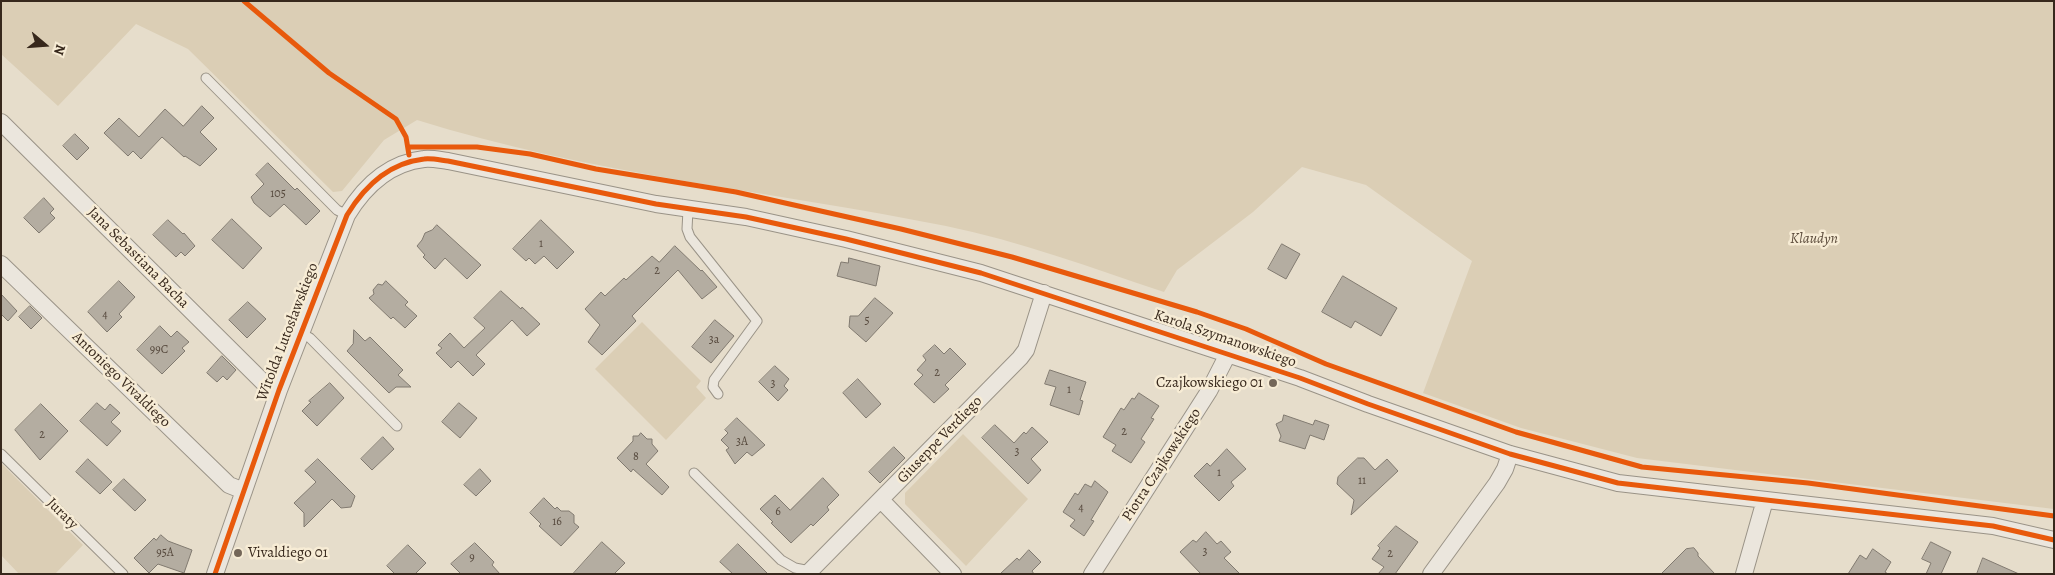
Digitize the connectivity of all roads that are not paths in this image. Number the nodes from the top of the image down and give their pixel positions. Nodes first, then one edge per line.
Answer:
1 (206, 78) dead end
2 (1, 122) edge
3 (448, 160) joint
4 (688, 210) junction
5 (347, 215) junction
6 (1, 264) edge
7 (1044, 293) junction
8 (300, 333) junction
9 (1228, 354) junction
10 (279, 390) junction
11 (718, 394) dead end
12 (396, 426) dead end
13 (1, 454) edge
14 (1510, 454) junction
15 (694, 472) dead end
16 (244, 491) junction
17 (881, 500) junction
18 (1765, 500) junction
19 (2054, 540) edge
20 (810, 571) joint
21 (123, 574) edge
22 (215, 574) edge
23 (953, 574) edge
24 (1092, 574) edge
25 (1431, 574) edge
26 (1744, 574) edge

1 - 5 lane
2 - 10 street, Jana Sebastiana Bacha
3 - 4 street, Karola Szymanowskiego
3 - 5 street, Witolda Lutosławskiego
4 - 7 street, Karola Szymanowskiego
4 - 11 lane
5 - 8 street, Witolda Lutosławskiego
6 - 16 street, Antoniego Vivaldiego
7 - 9 street, Karola Szymanowskiego
7 - 17 street, Giuseppe Verdiego
8 - 10 street, Witolda Lutosławskiego
8 - 12 lane
9 - 14 street, Karola Szymanowskiego
9 - 24 street, Piotra Czajkowskiego
10 - 16 street, Witolda Lutosławskiego
13 - 21 lane, Juraty
14 - 18 street, Karola Szymanowskiego
14 - 25 street
15 - 20 lane
16 - 22 street, Witolda Lutosławskiego
17 - 20 street, Giuseppe Verdiego
17 - 23 street
18 - 19 street, Karola Szymanowskiego
18 - 26 street

